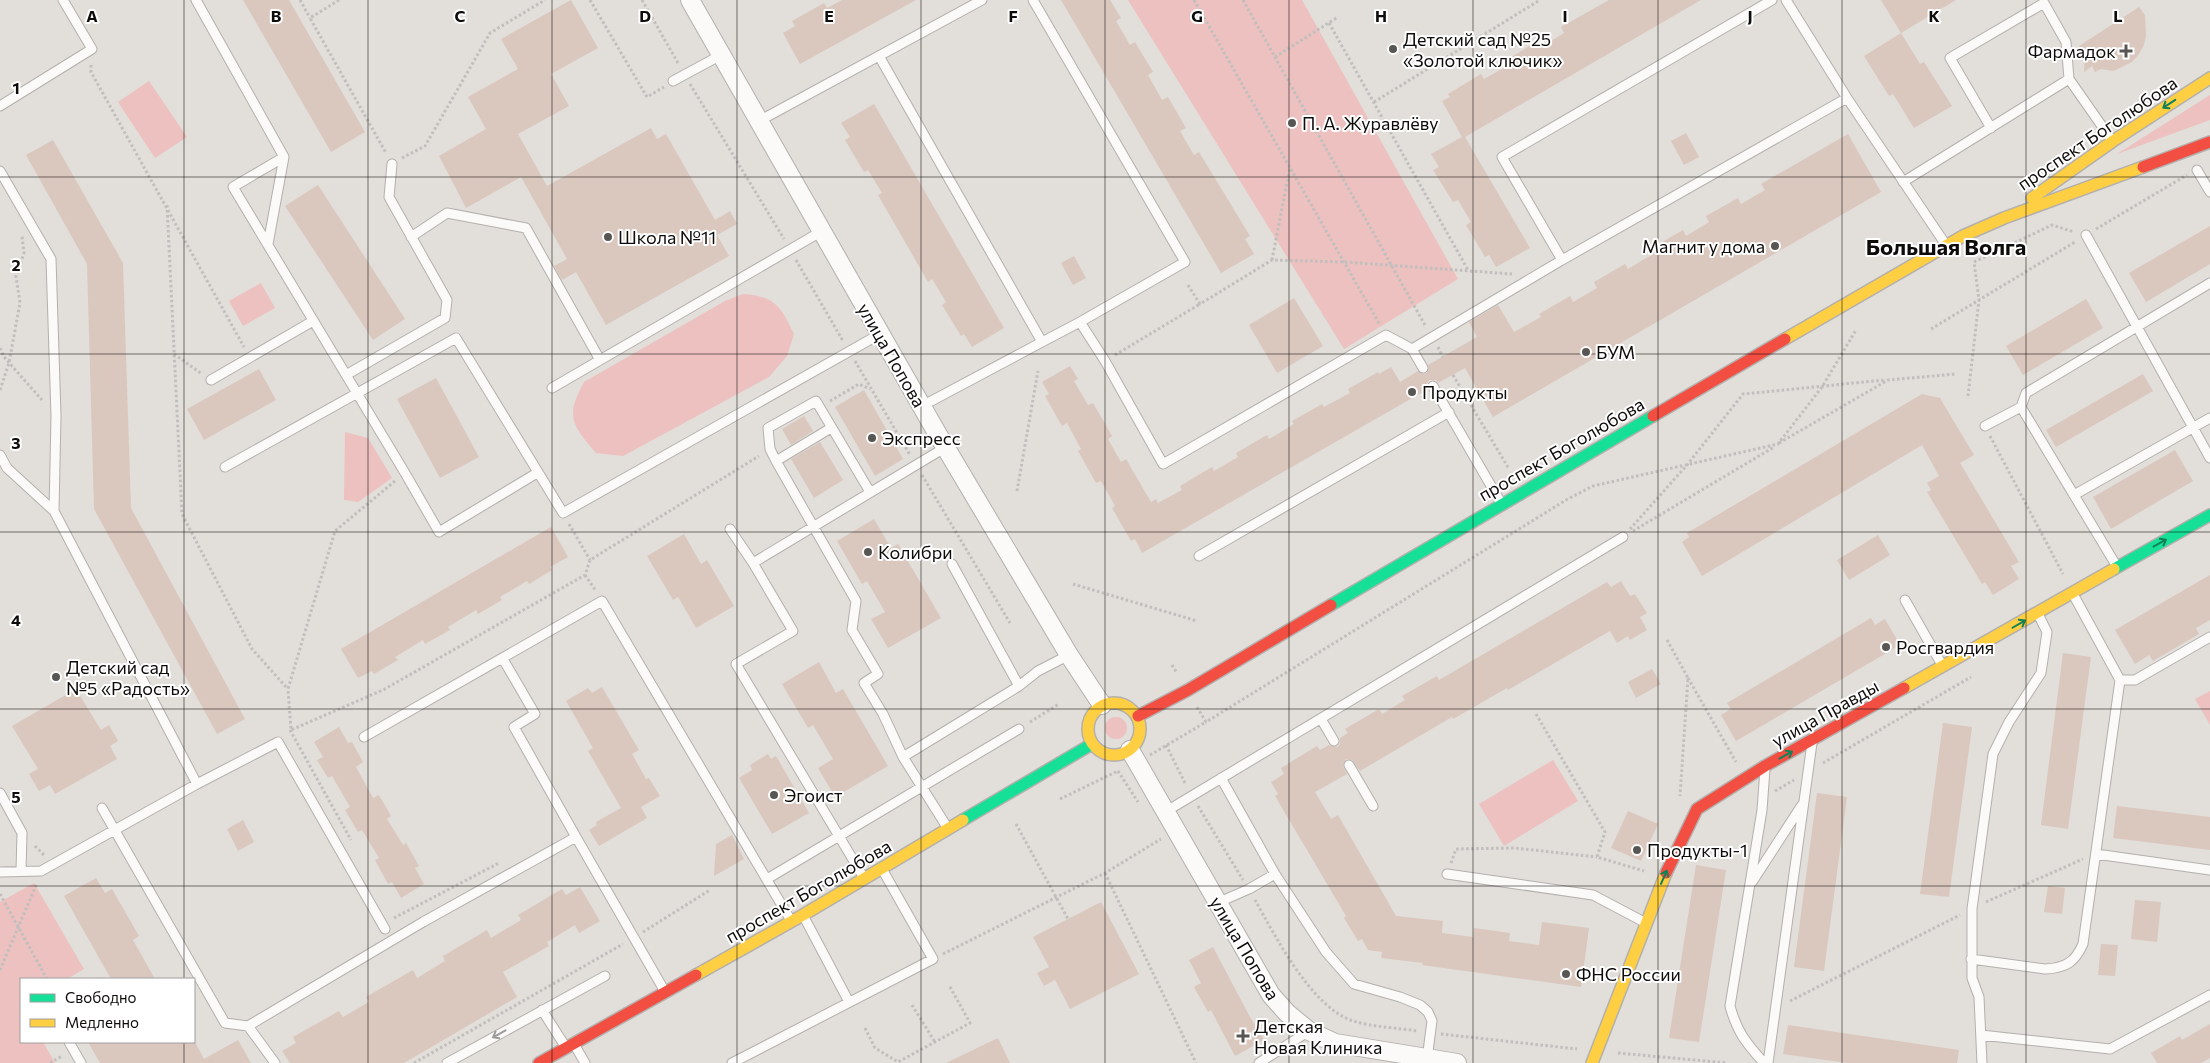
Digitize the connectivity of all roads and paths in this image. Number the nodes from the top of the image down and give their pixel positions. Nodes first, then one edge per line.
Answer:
1 (63, 0) edge
2 (196, 0) edge
3 (300, 0) edge
4 (339, 0) edge
5 (545, 0) edge
6 (590, 0) edge
7 (642, 0) edge
8 (690, 0) edge
9 (982, 0) edge
10 (1033, 0) edge
11 (1194, 0) edge
12 (1244, 0) edge
13 (1540, 0) edge
14 (1772, 0) edge
15 (1786, 0) edge
16 (1338, 17) dead end
17 (310, 18) junction
18 (1329, 23) junction
19 (92, 49) junction
20 (721, 55) junction
21 (879, 56) junction
22 (1275, 56) junction
23 (685, 75) junction
24 (2210, 78) edge
25 (2069, 79) junction
26 (673, 81) joint
27 (1847, 98) junction
28 (1374, 102) junction
29 (0, 106) edge
30 (759, 121) junction
31 (1991, 128) junction
32 (2113, 141) junction
33 (2210, 142) edge
34 (284, 157) junction
35 (392, 164) junction
36 (1290, 167) junction
37 (2197, 170) joint
38 (0, 171) edge
39 (1903, 182) junction
40 (2210, 192) edge
41 (20, 205) junction
42 (167, 205) junction
43 (2004, 218) junction
44 (822, 231) junction
45 (2086, 235) junction
46 (411, 236) junction
47 (268, 244) junction
48 (1946, 246) junction
49 (790, 249) junction
50 (1272, 260) junction
51 (1562, 260) junction
52 (1345, 262) junction
53 (1392, 266) junction
54 (1469, 271) junction
55 (1535, 276) junction
56 (2210, 283) edge
57 (1188, 285) dead end
58 (1979, 300) junction
59 (1200, 304) junction
60 (1421, 318) dead end
61 (313, 321) junction
62 (1080, 322) junction
63 (2137, 327) junction
64 (1931, 329) dead end
65 (1856, 330) dead end
66 (880, 334) junction
67 (1386, 335) junction
68 (1042, 342) junction
69 (0, 348) edge
70 (1412, 349) junction
71 (849, 351) junction
72 (174, 354) junction
73 (250, 358) junction
74 (600, 360) junction
75 (1105, 362) junction
76 (9, 363) junction
77 (1423, 368) dead end
78 (1038, 371) dead end
79 (1956, 374) dead end
80 (346, 375) junction
81 (1453, 375) dead end
82 (211, 380) joint
83 (1888, 380) junction
84 (1433, 386) dead end
85 (1822, 387) junction
86 (552, 388) dead end
87 (870, 389) junction
88 (0, 390) edge
89 (358, 393) junction
90 (1968, 396) dead end
91 (922, 406) junction
92 (2021, 407) junction
93 (818, 408) junction
94 (1448, 412) junction
95 (56, 416) junction
96 (2210, 418) edge
97 (1985, 426) joint
98 (831, 428) junction
99 (2194, 428) junction
100 (1778, 444) junction
101 (946, 447) junction
102 (770, 449) junction
103 (0, 455) edge
104 (2210, 458) edge
105 (776, 461) junction
106 (916, 465) junction
107 (1687, 466) junction
108 (225, 467) dead end
109 (1509, 469) dead end
110 (3, 470) edge
111 (537, 472) junction
112 (406, 473) junction
113 (870, 492) junction
114 (1017, 492) dead end
115 (2074, 494) junction
116 (1501, 504) junction
117 (54, 511) junction
118 (563, 513) junction
119 (2210, 515) edge
120 (813, 527) junction
121 (730, 529) dead end
122 (1623, 537) junction
123 (1199, 556) dead end
124 (590, 560) junction
125 (753, 563) junction
126 (952, 564) dead end
127 (2117, 567) junction
128 (585, 575) junction
129 (1073, 584) dead end
130 (2072, 593) junction
131 (1906, 600) dead end
132 (602, 601) junction
133 (2038, 614) junction
134 (1197, 621) dead end
135 (1010, 623) dead end
136 (2210, 637) edge
137 (1667, 640) dead end
138 (1069, 655) junction
139 (503, 659) junction
140 (1172, 665) dead end
141 (1943, 667) junction
142 (1978, 672) dead end
143 (1688, 678) junction
144 (2120, 680) junction
145 (1019, 686) junction
146 (288, 689) junction
147 (1188, 690) junction
148 (1059, 704) dead end
149 (1102, 705) junction
150 (1536, 714) dead end
151 (1138, 716) junction
152 (1321, 719) junction
153 (1019, 729) joint
154 (291, 730) junction
155 (364, 737) dead end
156 (1812, 740) junction
157 (1334, 742) dead end
158 (1092, 744) junction
159 (1166, 745) dead end
160 (1130, 750) junction
161 (903, 757) junction
162 (1349, 765) dead end
163 (1765, 766) junction
164 (1738, 767) dead end
165 (1118, 771) dead end
166 (1807, 772) junction
167 (1221, 778) junction
168 (196, 784) junction
169 (920, 786) junction
170 (0, 793) edge
171 (1192, 796) junction
172 (1764, 798) junction
173 (1680, 800) dead end
174 (1804, 803) junction
175 (1373, 806) dead end
176 (102, 808) dead end
177 (1142, 809) dead end
178 (1165, 812) junction
179 (1016, 824) dead end
180 (948, 829) junction
181 (116, 830) junction
182 (1157, 832) dead end
183 (837, 836) junction
184 (576, 837) junction
185 (352, 841) dead end
186 (2096, 854) junction
187 (1597, 857) junction
188 (507, 858) dead end
189 (882, 869) junction
190 (2210, 870) edge
191 (21, 871) junction
192 (42, 871) junction
193 (0, 872) edge
194 (1106, 873) junction
195 (1275, 874) junction
196 (1447, 874) joint
197 (1664, 877) junction
198 (766, 879) junction
199 (864, 879) junction
200 (1749, 886) junction
201 (710, 890) dead end
202 (1249, 890) junction
203 (0, 894) edge
204 (1058, 897) junction
205 (1217, 903) junction
206 (1972, 909) junction
207 (390, 910) dead end
208 (803, 915) junction
209 (1068, 919) dead end
210 (792, 922) junction
211 (1646, 923) junction
212 (18, 929) junction
213 (385, 929) dead end
214 (634, 938) junction
215 (933, 959) junction
216 (1970, 959) junction
217 (0, 970) edge
218 (605, 976) dead end
219 (46, 978) edge
220 (949, 985) dead end
221 (666, 993) junction
222 (2210, 995) edge
223 (849, 1002) junction
224 (912, 1005) dead end
225 (1776, 1008) junction
226 (542, 1010) junction
227 (248, 1026) junction
228 (864, 1028) dead end
229 (1309, 1031) junction
230 (1981, 1035) junction
231 (935, 1042) junction
232 (70, 1043) edge
233 (569, 1046) junction
234 (1598, 1051) junction
235 (1426, 1059) junction
236 (543, 1062) edge
237 (81, 1063) edge
238 (275, 1063) edge
239 (414, 1063) edge
240 (447, 1063) edge
241 (585, 1063) edge
242 (732, 1063) edge
243 (1196, 1063) edge
244 (1259, 1063) edge
245 (1457, 1063) edge
246 (1592, 1063) edge
247 (1727, 1063) edge
248 (1764, 1063) edge
249 (1768, 1063) edge
250 (1982, 1063) edge

1 - 19 lane
2 - 34 lane
3 - 17 path
4 - 17 path
5 - 35 path
6 - 26 path
7 - 23 path
8 - 20 street, улица Попова
9 - 21 lane
10 - 62 lane
11 - 36 path
12 - 22 path
13 - 28 path
14 - 51 lane
15 - 27 lane
16 - 18 path
17 - 35 path
18 - 22 path
18 - 28 path
19 - 29 lane
19 - 42 path
20 - 23 lane
20 - 30 street, улица Попова
21 - 30 lane
21 - 68 lane
22 - 53 path
23 - 26 lane
23 - 49 path
24 -> 32 main road, проспект Боголюбова
25 - 31 lane
25 - 31 lane
25 - 32 lane
27 - 39 lane
27 - 51 lane
28 - 54 path
30 - 44 street, улица Попова
31 - 39 lane
32 - 43 main road, проспект Боголюбова
33 - 43 main road, проспект Боголюбова
34 - 47 lane
34 - 47 lane
35 - 46 lane
36 - 50 path
36 - 52 path
37 - 40 lane
37 - 45 path
38 - 41 lane
39 - 48 lane
41 - 76 path
41 - 95 lane
42 - 72 path
42 - 73 path
43 - 48 main road, проспект Боголюбова
44 - 49 lane
44 - 66 street, улица Попова
45 - 58 path
45 - 58 path
45 - 63 lane
46 - 74 lane
46 - 80 lane
47 - 61 lane
48 - 116 main road, проспект Боголюбова
49 - 71 path
49 - 74 lane
50 - 52 path
50 - 59 path
51 - 55 lane
52 - 53 path
52 - 67 path
53 - 54 path
53 - 60 path
54 - 55 path
55 - 70 lane
56 - 63 lane
57 - 59 path
58 - 64 path
58 - 90 path
59 - 75 path
61 - 73 lane
61 - 80 lane
62 - 68 lane
62 - 75 lane
63 - 92 lane
63 - 99 lane
65 - 85 path
66 - 71 lane
66 - 91 street, улица Попова
67 - 70 lane
67 - 75 lane
68 - 91 lane
69 - 76 path
70 - 77 lane
71 - 87 path
71 - 118 lane
72 - 82 path
72 - 146 path
73 - 82 lane
74 - 86 lane
76 - 88 path
76 - 95 path
78 - 114 path
79 - 83 path
80 - 89 lane
81 - 109 path
83 - 85 path
83 - 100 path
84 - 94 lane
85 - 100 path
85 - 107 path
87 - 93 path
87 - 106 path
89 - 108 lane
89 - 111 lane
89 - 112 lane
91 - 101 street, улица Попова
92 - 97 lane
92 - 115 lane
93 - 98 lane
93 - 102 lane
94 - 116 lane
94 - 123 lane
95 - 117 lane
96 - 99 lane
97 - 130 path
98 - 105 lane
98 - 113 lane
99 - 104 lane
99 - 115 lane
100 - 107 path
100 - 122 path
101 - 106 lane
101 - 138 street, улица Попова
102 - 105 lane
102 - 124 path
103 - 110 lane
105 - 120 lane
106 - 113 lane
106 - 135 path
107 - 122 path
107 - 147 path
110 - 117 lane
111 - 112 lane
111 - 118 lane
112 - 146 path
113 - 120 lane
115 - 127 lane
116 - 147 main road, проспект Боголюбова
117 - 168 lane
118 - 124 path
127 -> 119 main road, улица Правды
120 - 125 lane
120 - 161 lane
121 - 125 lane
122 - 152 lane
124 - 128 path
125 - 183 lane
126 - 145 lane
127 - 130 main road, улица Правды
128 - 132 path
128 - 154 path
129 - 134 path
130 - 133 main road, улица Правды
130 - 144 lane
131 - 141 lane
132 - 139 lane
132 - 198 lane
141 -> 133 main road, улица Правды
133 - 206 lane
136 - 144 lane
137 - 143 path
138 - 145 lane
138 - 149 street, улица Попова
139 - 155 lane
139 - 184 lane
140 - 147 path
141 - 156 main road, улица Правды
142 - 166 path
143 - 164 path
143 - 173 path
144 - 186 lane
145 - 161 lane
146 - 154 path
147 - 151 main road, проспект Боголюбова
148 - 153 path
149 - 151 main road
149 - 158 main road
150 - 187 path
151 - 160 main road
152 - 157 lane
152 - 167 lane
153 - 169 lane
154 - 185 path
163 -> 156 main road, улица Правды
156 - 166 lane
158 - 160 main road
158 - 180 main road, проспект Боголюбова
159 - 171 path
160 - 178 street, улица Попова
161 - 169 lane
162 - 175 lane
163 - 172 lane
163 - 197 main road, улица Правды
165 - 177 path
166 - 172 path
166 - 174 lane
167 - 171 lane
167 - 195 lane
168 - 181 lane
168 - 213 lane
169 - 180 lane
169 - 183 lane
170 - 191 lane
171 - 178 lane
171 - 202 path
172 - 200 lane
174 - 200 lane
174 - 225 lane
176 - 181 lane
178 - 205 street, улица Попова
179 - 204 path
180 - 189 main road, проспект Боголюбова
181 - 192 lane
181 - 227 lane
182 - 194 path
183 - 198 lane
183 - 199 lane
184 - 214 lane
184 - 227 lane
186 - 190 lane
186 - 206 path
186 - 216 lane
187 - 196 path
187 - 197 path
188 - 207 path
189 - 199 main road, проспект Боголюбова
189 - 215 lane
191 - 192 lane
191 - 193 lane
192 - 212 path
194 - 204 path
194 - 243 path
195 - 202 lane
195 - 235 lane
196 - 211 lane
211 -> 197 main road, улица Правды
198 - 210 lane
199 - 208 main road, проспект Боголюбова
200 - 248 lane
201 - 214 path
202 - 205 lane
203 - 212 path
204 - 209 path
204 - 215 path
205 - 229 street, улица Попова
206 - 216 lane
206 - 225 path
208 - 210 main road, проспект Боголюбова
208 - 223 lane
210 - 221 main road, проспект Боголюбова
211 - 234 main road, улица Правды
212 - 217 path
212 - 219 path
214 - 221 lane
214 - 239 path
215 - 223 lane
216 - 230 lane
218 - 226 lane
220 - 231 path
221 - 233 main road, проспект Боголюбова
222 - 230 lane
223 - 242 lane
224 - 231 path
225 - 249 lane
226 - 233 lane
226 -> 240 lane
227 - 238 lane
228 - 231 path
229 - 235 street, улица Попова
229 - 244 lane
230 - 250 lane
232 - 237 lane
233 - 236 main road, проспект Боголюбова
233 - 241 lane
234 - 246 main road, улица Правды
234 - 247 path
235 - 245 street, улица Попова

